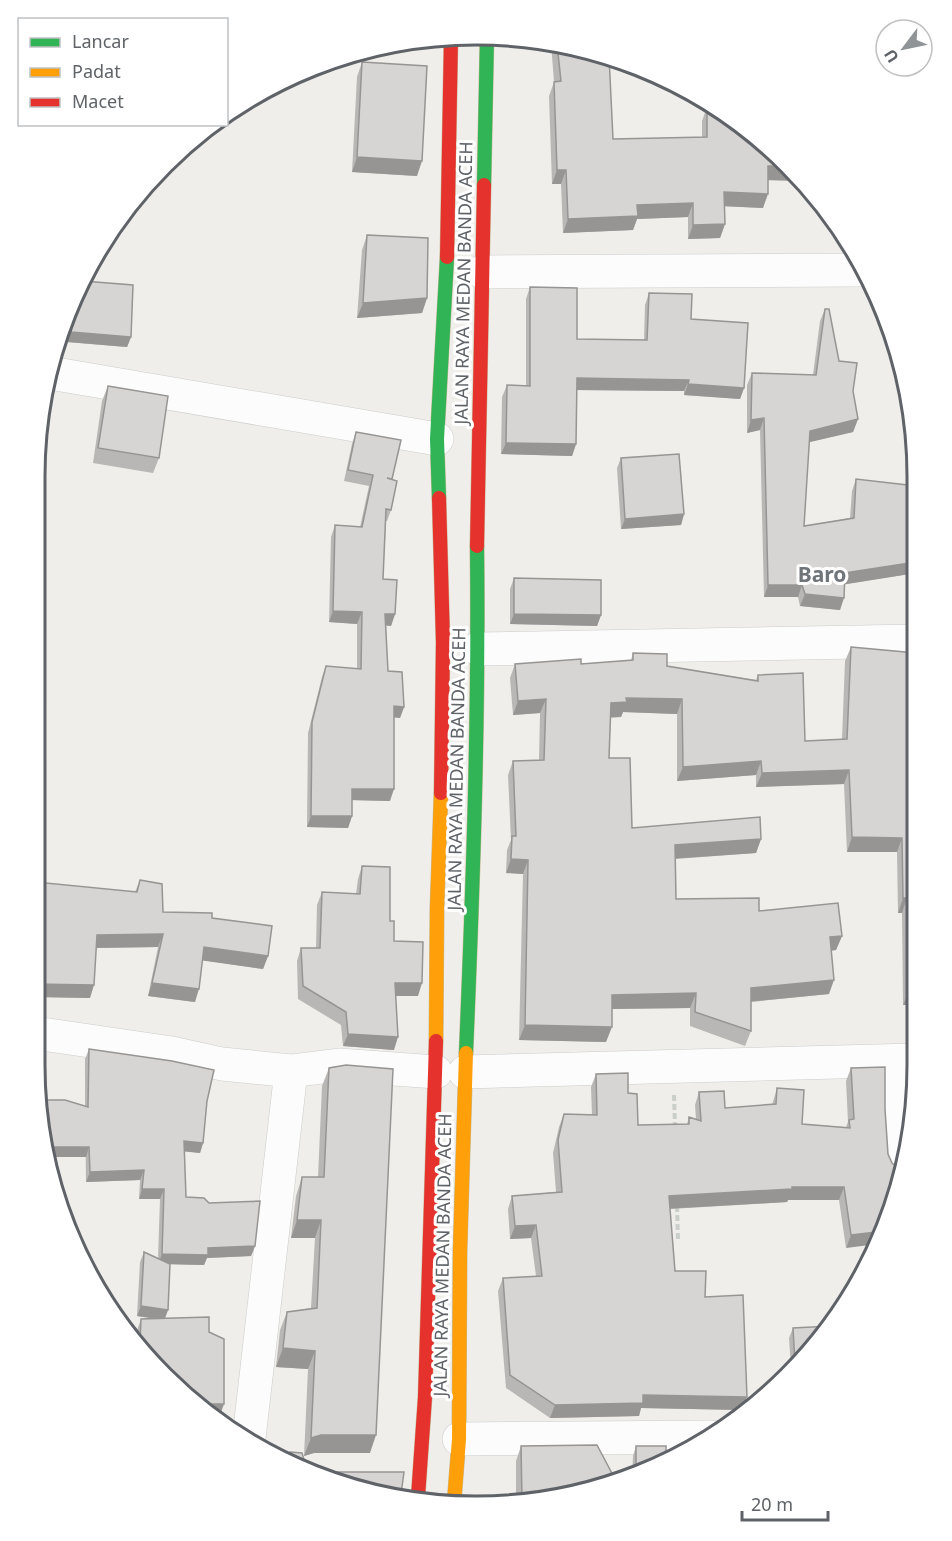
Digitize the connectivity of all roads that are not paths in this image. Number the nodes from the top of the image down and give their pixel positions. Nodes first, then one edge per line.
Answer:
1 (486, 45) edge
2 (451, 46) edge
3 (855, 270) edge
4 (482, 272) junction
5 (57, 374) edge
6 (437, 439) junction
7 (907, 641) edge
8 (478, 649) junction
9 (454, 909) junction
10 (45, 1034) edge
11 (907, 1060) edge
12 (291, 1071) junction
13 (450, 1072) junction
14 (900, 1140) edge
15 (442, 1383) junction
16 (250, 1431) edge
17 (692, 1437) edge
18 (459, 1439) junction
19 (411, 1481) edge
20 (455, 1495) edge

1 - 4 highway, JALAN RAYA MEDAN BANDA ACEH
2 - 6 highway, JALAN RAYA MEDAN BANDA ACEH
3 - 4 street
4 - 8 highway, JALAN RAYA MEDAN BANDA ACEH
5 - 6 street
6 - 9 highway, JALAN RAYA MEDAN BANDA ACEH
7 - 8 street
8 - 9 highway, JALAN RAYA MEDAN BANDA ACEH
9 - 13 highway, JALAN RAYA MEDAN BANDA ACEH
9 - 13 highway, JALAN RAYA MEDAN BANDA ACEH
10 - 12 street
11 - 13 street
11 - 14 street
12 - 13 street
12 - 16 street
13 - 15 highway, JALAN RAYA MEDAN BANDA ACEH
13 - 15 highway, JALAN RAYA MEDAN BANDA ACEH
15 - 18 highway, JALAN RAYA MEDAN BANDA ACEH
15 - 19 highway, JALAN RAYA MEDAN BANDA ACEH
17 - 18 street
18 - 20 highway, JALAN RAYA MEDAN BANDA ACEH

